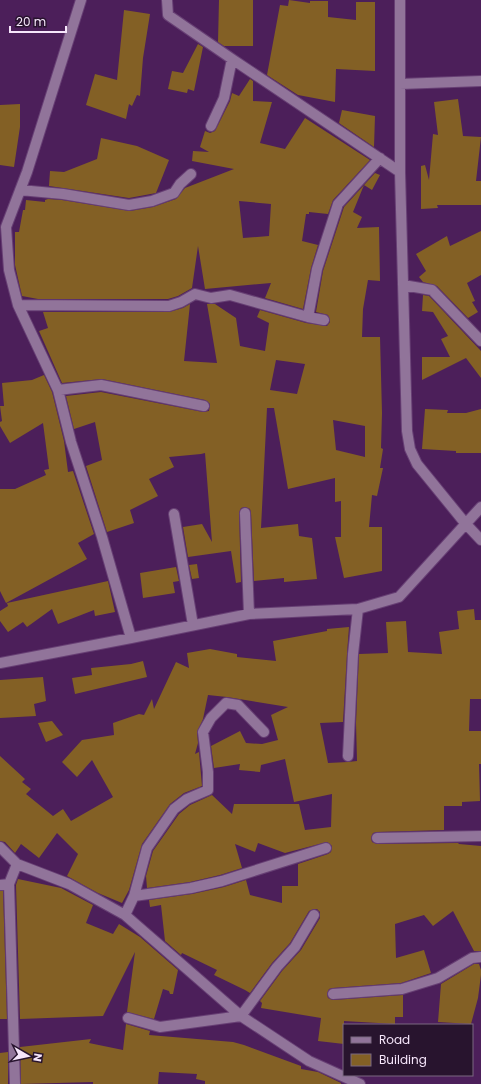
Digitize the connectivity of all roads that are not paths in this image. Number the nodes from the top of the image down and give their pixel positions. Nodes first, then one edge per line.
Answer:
1 (82, 0) edge
2 (167, 0) edge
3 (400, 0) edge
4 (232, 59) junction
5 (481, 81) edge
6 (400, 84) junction
7 (211, 126) dead end
8 (380, 158) junction
9 (400, 172) junction
10 (191, 174) dead end
11 (20, 190) junction
12 (3, 227) edge
13 (404, 285) junction
14 (18, 305) junction
15 (308, 317) junction
16 (324, 320) dead end
17 (481, 341) edge
18 (58, 390) junction
19 (204, 406) dead end
20 (481, 507) edge
21 (245, 513) dead end
22 (174, 514) dead end
23 (465, 523) junction
24 (481, 540) edge
25 (358, 608) junction
26 (249, 614) junction
27 (193, 625) junction
28 (131, 638) junction
29 (0, 663) edge
30 (264, 732) dead end
31 (348, 756) dead end
32 (481, 836) edge
33 (377, 838) dead end
34 (0, 847) edge
35 (326, 848) dead end
36 (17, 864) junction
37 (4, 884) edge
38 (134, 896) junction
39 (125, 915) junction
40 (314, 915) dead end
41 (481, 957) edge
42 (333, 994) dead end
43 (241, 1016) junction
44 (128, 1018) dead end
45 (15, 1084) edge
46 (360, 1084) edge

1 - 11 street
2 - 4 street
3 - 6 street
4 - 7 street
4 - 8 street
5 - 6 street
6 - 9 street
8 - 9 street
8 - 15 street
9 - 13 street
10 - 11 street
11 - 12 street
12 - 14 street
13 - 17 street
13 - 23 street
14 - 15 street
14 - 18 street
15 - 16 street
18 - 19 street
18 - 28 street
20 - 23 street
21 - 26 street
22 - 27 street
23 - 24 street
23 - 25 street
25 - 26 street
25 - 31 street
26 - 27 street
27 - 28 street
28 - 29 street
30 - 38 street
32 - 33 street
34 - 36 street
35 - 38 street
36 - 37 street
36 - 39 street
37 - 45 street
38 - 39 street
39 - 43 street
40 - 43 street
41 - 42 street
43 - 44 street
43 - 46 street

